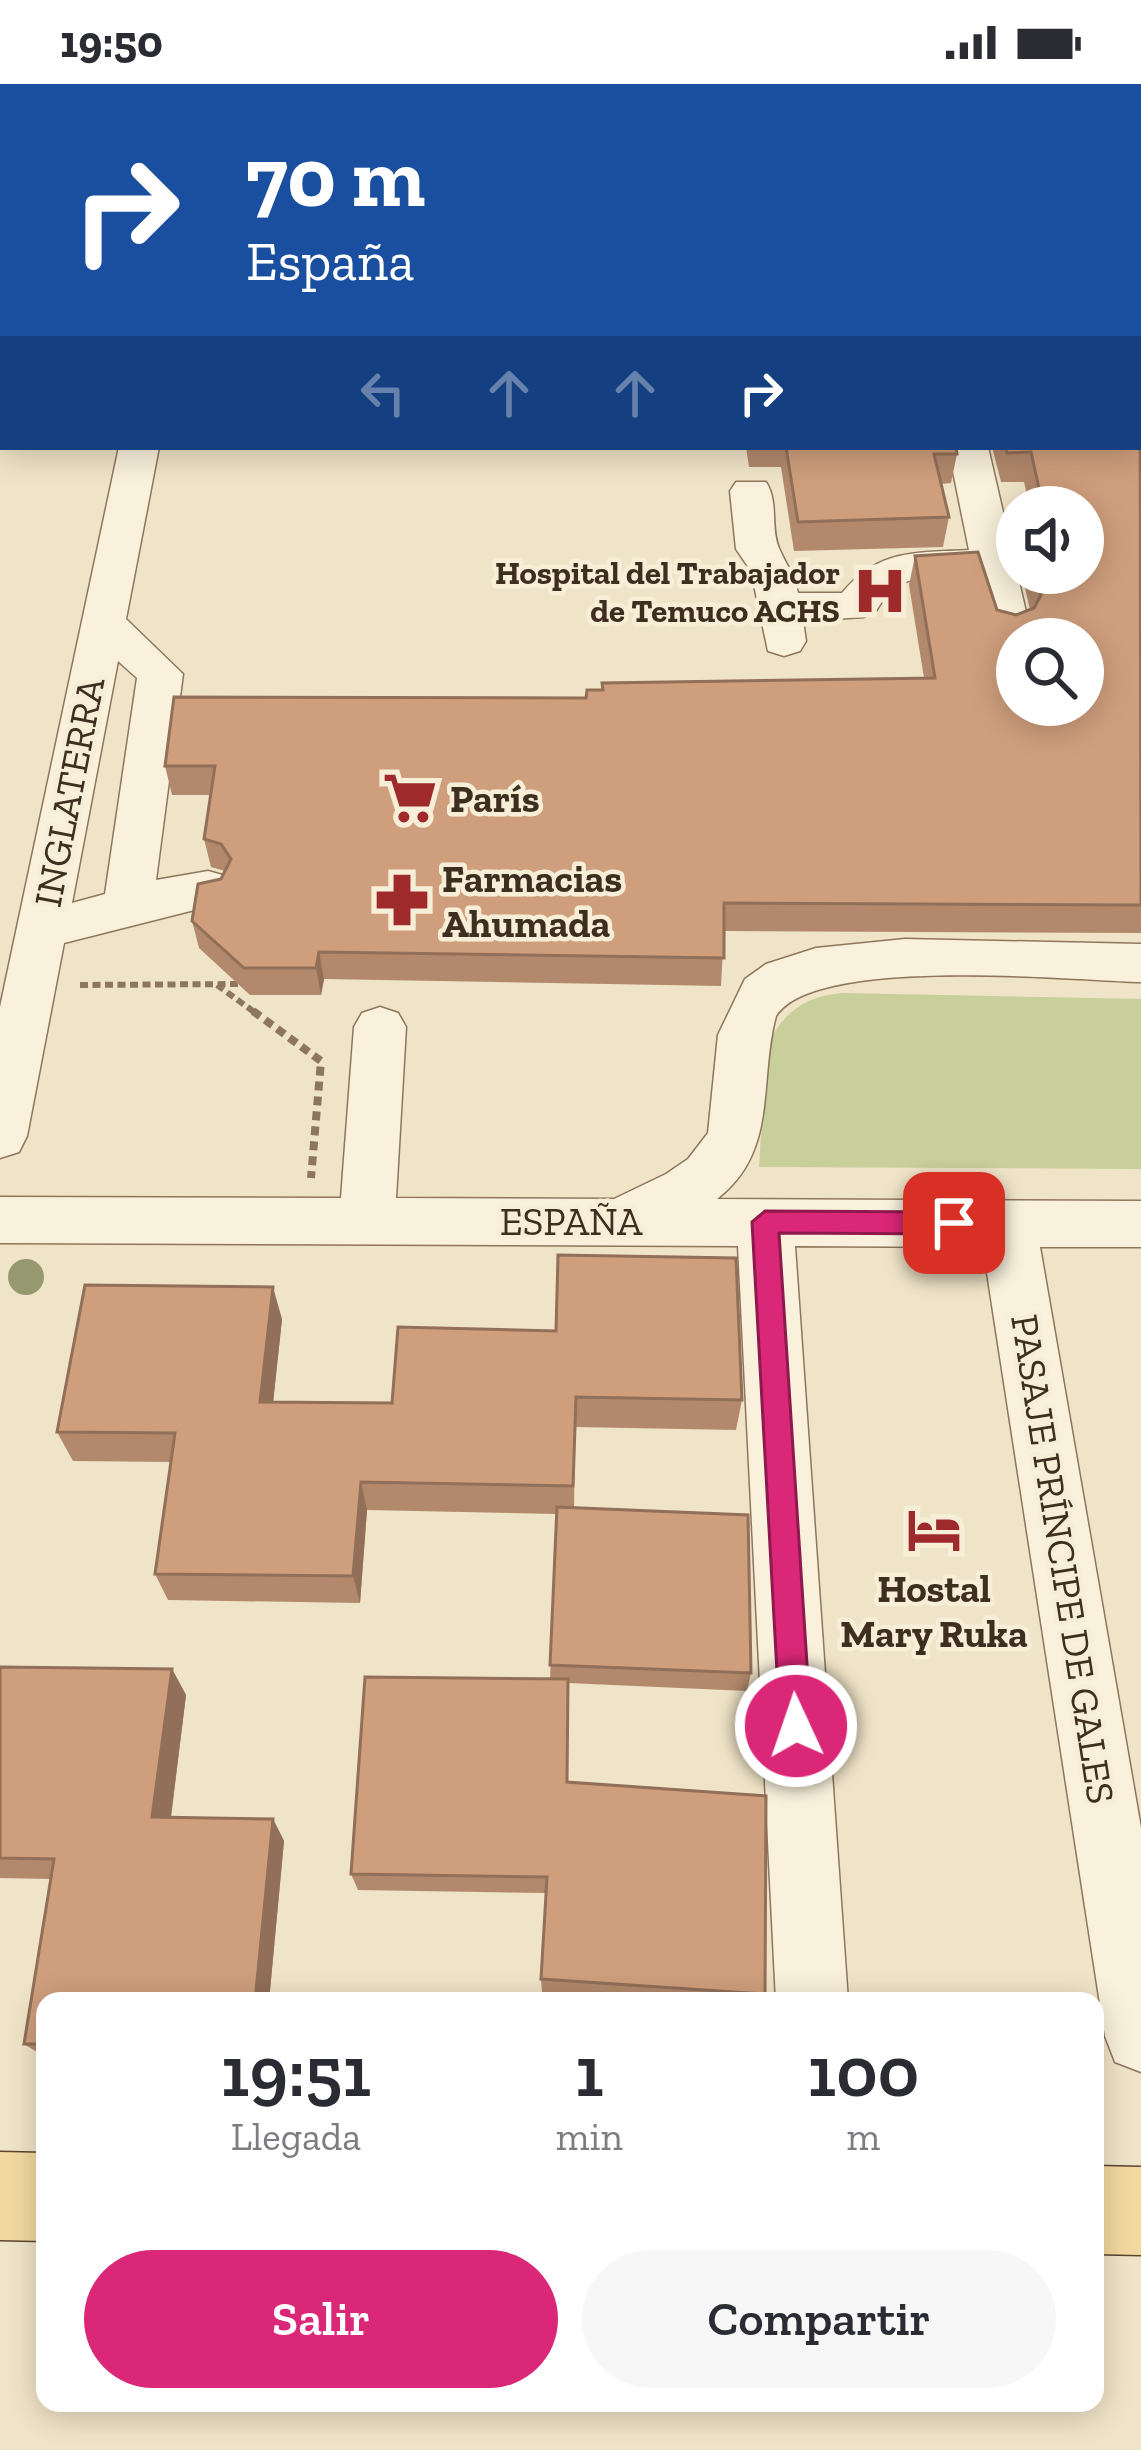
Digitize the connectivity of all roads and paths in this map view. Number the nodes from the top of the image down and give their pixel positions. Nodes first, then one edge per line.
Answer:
1 (138, 450) edge
2 (969, 450) edge
3 (751, 491) dead end
4 (993, 562) junction
5 (1005, 618) edge
6 (103, 623) junction
7 (208, 889) edge
8 (128, 905) junction
9 (41, 931) junction
10 (1141, 963) edge
11 (30, 985) junction
12 (217, 985) junction
13 (239, 985) edge
14 (380, 1027) dead end
15 (0, 1136) edge
16 (0, 1220) edge
17 (614, 1220) junction
18 (307, 1221) junction
19 (368, 1221) junction
20 (765, 1222) junction
21 (1008, 1224) junction
22 (1141, 1224) edge
23 (811, 1992) edge
24 (1141, 2036) edge
25 (0, 2196) edge
26 (36, 2197) edge
27 (1104, 2210) edge
28 (1141, 2211) edge

1 - 6 street, INGLATERRA
2 - 4 street
3 - 4 street
4 - 5 street
6 - 8 street
6 - 9 street, INGLATERRA
7 - 8 street
8 - 9 street
9 - 11 street, INGLATERRA
10 - 17 street
11 - 12 path
11 - 15 street, INGLATERRA
12 - 13 path
12 - 18 path
14 - 19 street
16 - 18 street, ESPAÑA
17 - 19 street, ESPAÑA
17 - 20 street, ESPAÑA
18 - 19 street, ESPAÑA
20 - 21 street, ESPAÑA
20 - 23 street
21 - 22 street, ESPAÑA
21 - 24 street, PASAJE PRÍNCIPE DE GALES
25 - 26 main road
27 - 28 main road

